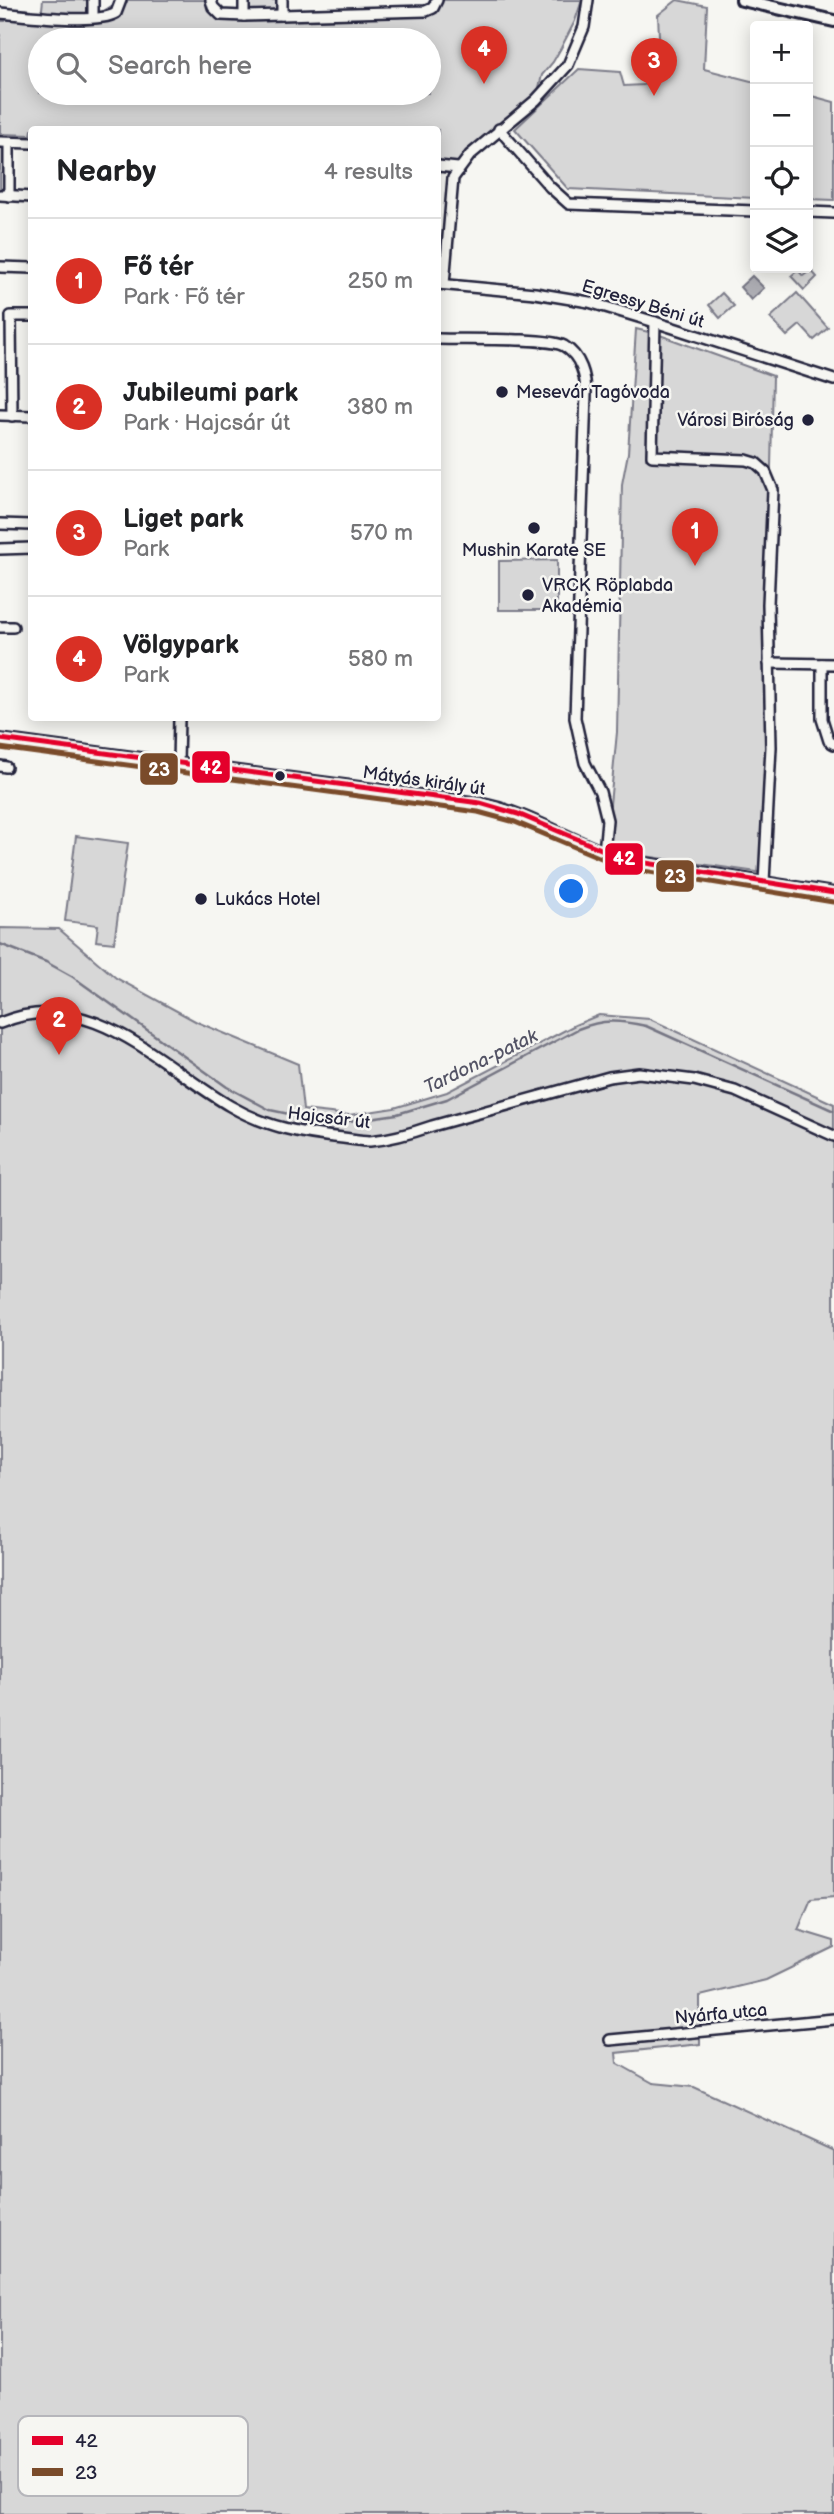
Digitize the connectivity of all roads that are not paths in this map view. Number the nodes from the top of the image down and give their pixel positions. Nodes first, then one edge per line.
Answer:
1 (93, 0) edge
2 (121, 0) edge
3 (211, 0) edge
4 (244, 0) edge
5 (282, 0) edge
6 (437, 0) edge
7 (589, 0) edge
8 (742, 0) edge
9 (0, 13) edge
10 (282, 15) junction
11 (244, 16) junction
12 (93, 17) junction
13 (834, 22) edge
14 (499, 129) junction
15 (5, 143) edge
16 (28, 143) edge
17 (441, 166) edge
18 (458, 168) junction
19 (5, 196) edge
20 (28, 197) edge
21 (750, 211) edge
22 (813, 212) edge
23 (834, 213) edge
24 (0, 267) edge
25 (28, 268) edge
26 (441, 284) edge
27 (28, 316) edge
28 (655, 321) junction
29 (441, 339) edge
30 (834, 380) edge
31 (0, 415) edge
32 (12, 416) junction
33 (28, 416) edge
34 (0, 524) edge
35 (28, 525) edge
36 (28, 548) edge
37 (0, 549) edge
38 (0, 627) edge
39 (13, 627) dead end
40 (769, 663) junction
41 (822, 664) junction
42 (834, 664) edge
43 (179, 721) edge
44 (0, 739) edge
45 (834, 744) edge
46 (178, 763) junction
47 (604, 853) junction
48 (764, 881) junction
49 (834, 893) edge
50 (0, 1023) edge
51 (834, 1136) edge
52 (834, 2019) edge
53 (610, 2040) dead end

1 - 12 street
2 - 12 street
3 - 11 street
4 - 11 street
5 - 10 street
6 - 10 street
7 - 14 street
8 - 13 street
9 - 12 street
10 - 11 street
14 - 18 street
14 - 21 street
15 - 16 street
15 - 19 street
17 - 18 street
18 - 26 street
19 - 20 street
22 - 23 street
24 - 25 street
26 - 28 street, Egressy Béni út
27 - 32 street
28 - 30 street, Egressy Béni út
28 - 40 street
29 - 47 street
31 - 32 street
32 - 33 street
34 - 35 street
36 - 37 street
38 - 39 street
40 - 41 street
40 - 48 street
41 - 42 street
41 - 45 street
43 - 46 street
44 - 46 street, Mátyás király út
46 - 47 street, Mátyás király út
47 - 48 street, Mátyás király út
48 - 49 street, Mátyás király út
50 - 51 street, Hajcsár út
52 - 53 street, Nyárfa utca

